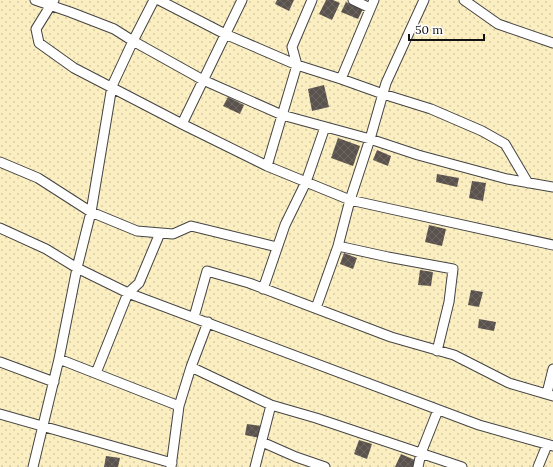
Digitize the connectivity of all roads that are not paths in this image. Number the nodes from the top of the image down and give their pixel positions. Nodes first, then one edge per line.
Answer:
1 (35, 0) edge
2 (154, 0) edge
3 (159, 0) edge
4 (242, 0) edge
5 (312, 0) edge
6 (353, 0) edge
7 (424, 0) edge
8 (464, 0) edge
9 (52, 2) edge
10 (372, 4) edge
11 (225, 34) junction
12 (133, 41) junction
13 (553, 43) edge
14 (297, 65) junction
15 (341, 79) junction
16 (203, 80) junction
17 (112, 86) junction
18 (383, 94) junction
19 (282, 115) junction
20 (182, 124) junction
21 (325, 127) junction
22 (370, 139) junction
23 (0, 162) edge
24 (267, 166) junction
25 (306, 182) junction
26 (528, 183) junction
27 (553, 187) edge
28 (350, 200) junction
29 (91, 212) junction
30 (0, 228) edge
31 (160, 233) junction
32 (553, 245) edge
33 (338, 246) junction
34 (277, 247) junction
35 (77, 268) junction
36 (263, 289) junction
37 (128, 293) junction
38 (316, 308) junction
39 (194, 317) junction
40 (208, 322) junction
41 (437, 351) junction
42 (59, 360) junction
43 (0, 362) edge
44 (191, 367) junction
45 (553, 369) edge
46 (96, 373) junction
47 (54, 382) junction
48 (550, 395) edge
49 (271, 405) junction
50 (179, 406) junction
51 (438, 410) junction
52 (0, 414) edge
53 (43, 428) junction
54 (262, 442) junction
55 (550, 445) edge
56 (421, 453) junction
57 (171, 465) edge
58 (33, 467) edge
59 (256, 467) edge
60 (325, 467) edge
61 (418, 467) edge
62 (462, 467) edge
63 (538, 467) edge

1 - 9 street
2 - 12 street
3 - 11 street
4 - 11 street
5 - 14 street
6 - 10 street
7 - 18 street
8 - 13 street
9 - 12 street
9 - 17 street
10 - 15 street
11 - 14 street
11 - 16 street
12 - 16 street
12 - 17 street
14 - 15 street
14 - 19 street
15 - 18 street
16 - 19 street
16 - 20 street
17 - 20 street
17 - 29 street
18 - 22 street
18 - 26 street
19 - 21 street
19 - 24 street
20 - 24 street
21 - 22 street
21 - 25 street
22 - 26 street
22 - 28 street
23 - 29 street
24 - 25 street
25 - 28 street
25 - 34 street
26 - 27 street
28 - 32 street
28 - 33 street
29 - 31 street
29 - 35 street
30 - 35 street
31 - 34 street
31 - 37 street
33 - 38 street
33 - 41 street
34 - 36 street
35 - 37 street
35 - 42 street
36 - 38 street
36 - 39 street
37 - 39 street
37 - 46 street
38 - 41 street
39 - 40 street
40 - 44 street
40 - 51 street
41 - 48 street
42 - 46 street
42 - 47 street
43 - 47 street
44 - 49 street
44 - 50 street
45 - 48 street
46 - 50 street
47 - 53 street
49 - 54 street
49 - 56 street
50 - 57 street
51 - 55 street
51 - 56 street
52 - 53 street
53 - 57 street
53 - 58 street
54 - 59 street
54 - 60 street
55 - 63 street
56 - 61 street
56 - 62 street

